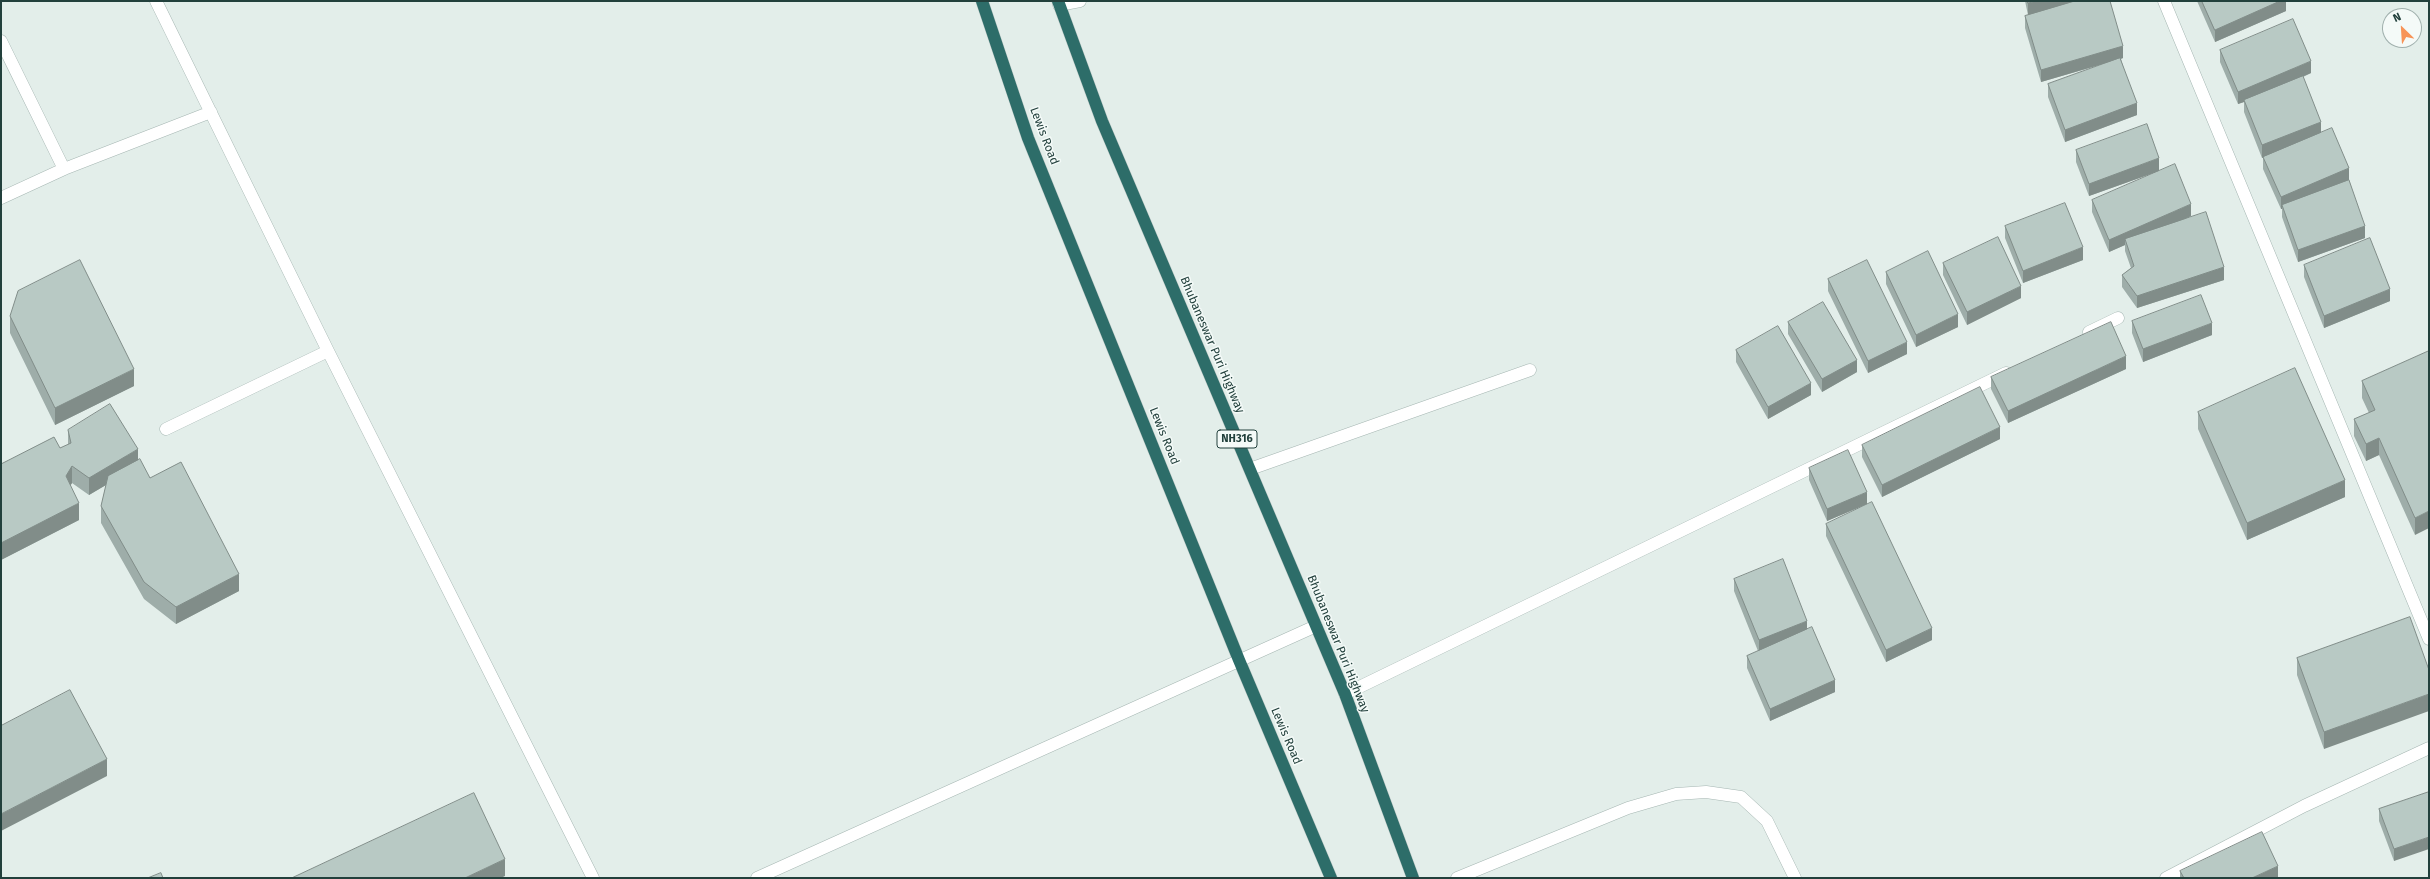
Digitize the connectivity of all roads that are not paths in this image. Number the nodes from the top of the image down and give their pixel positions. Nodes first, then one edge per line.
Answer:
1 (156, 1) edge
2 (982, 1) edge
3 (1080, 1) edge
4 (2164, 1) edge
5 (1058, 3) edge
6 (1, 41) edge
7 (211, 112) junction
8 (64, 169) junction
9 (1, 198) edge
10 (2118, 318) dead end
11 (2075, 339) edge
12 (328, 351) junction
13 (2018, 367) edge
14 (1530, 370) dead end
15 (166, 429) dead end
16 (1250, 469) junction
17 (1316, 626) junction
18 (2429, 639) edge
19 (1239, 660) junction
20 (1345, 694) junction
21 (2429, 748) edge
22 (593, 878) edge
23 (757, 878) edge
24 (1331, 878) edge
25 (1413, 878) edge
26 (1458, 878) edge
27 (1795, 878) edge
28 (2166, 878) edge

1 - 7 street
2 - 19 highway, Lewis Road
3 - 5 street
4 - 18 street
5 - 16 highway, Bhubaneswar Puri Highway / NH316
6 - 8 street
7 - 8 street
7 - 12 street
8 - 9 street
10 - 11 street
12 - 15 street
12 - 22 street
13 - 20 street
14 - 16 street
16 - 17 highway, Bhubaneswar Puri Highway / NH316
17 - 19 street
17 - 20 highway, Bhubaneswar Puri Highway / NH316
19 - 23 street
19 - 24 highway, Lewis Road
20 - 25 highway, Bhubaneswar Puri Highway / NH316
21 - 28 street
26 - 27 street

